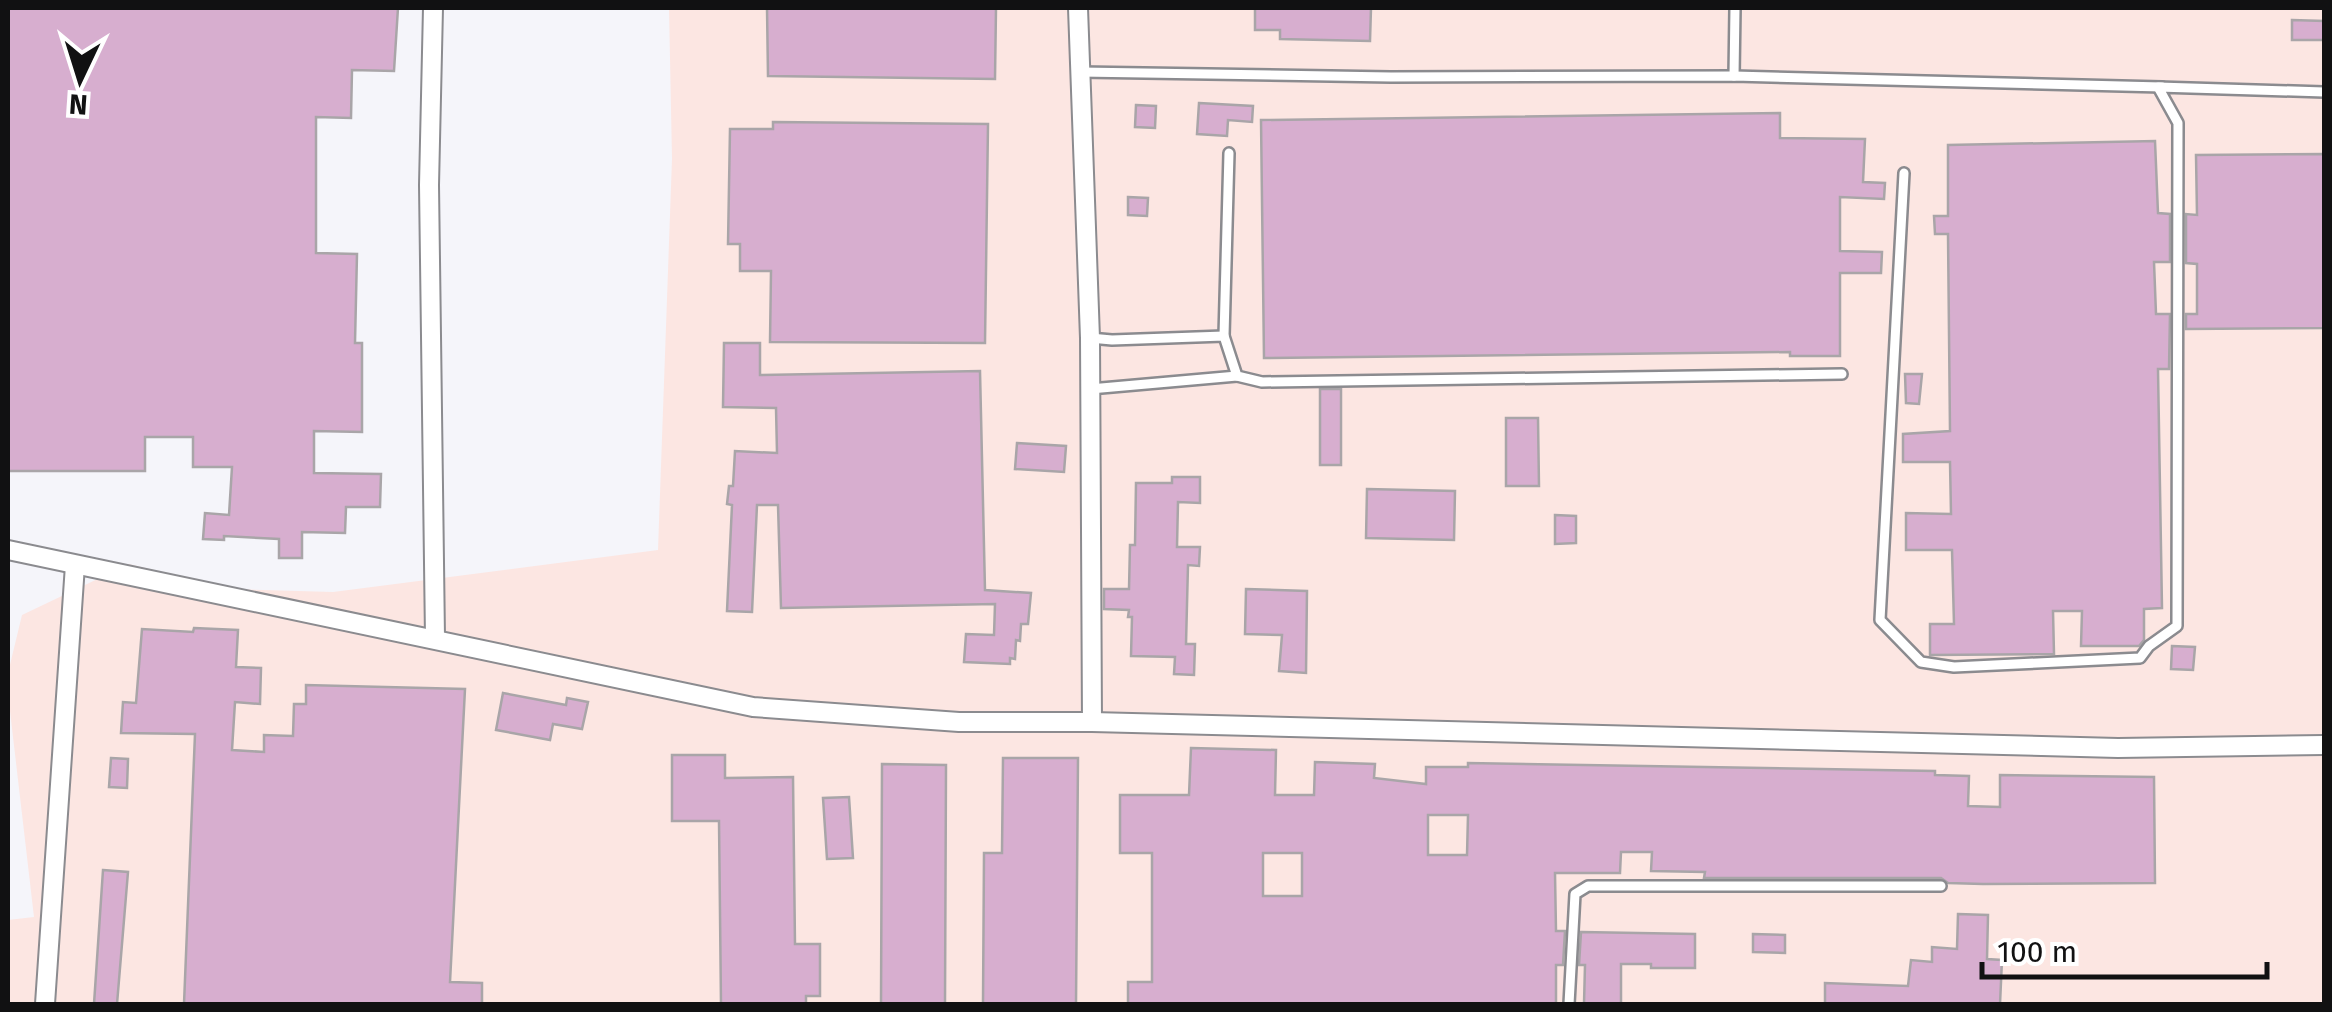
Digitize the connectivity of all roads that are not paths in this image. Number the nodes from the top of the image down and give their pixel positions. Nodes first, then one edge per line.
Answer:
1 (432, 8) edge
2 (1078, 8) edge
3 (1736, 8) edge
4 (1080, 72) junction
5 (1734, 76) junction
6 (2158, 87) junction
7 (2324, 90) edge
8 (1229, 154) dead end
9 (1904, 173) dead end
10 (1224, 336) junction
11 (1090, 338) junction
12 (1842, 374) dead end
13 (1237, 376) junction
14 (1090, 389) junction
15 (8, 550) edge
16 (74, 575) junction
17 (436, 638) junction
18 (1092, 722) junction
19 (2324, 745) edge
20 (1941, 886) dead end
21 (45, 1004) edge
22 (1569, 1004) edge

1 - 17 street
2 - 4 street
3 - 5 lane
4 - 5 lane
4 - 11 street
5 - 6 lane
6 - 7 lane
6 - 9 lane
8 - 10 lane
10 - 11 lane
10 - 13 lane
11 - 14 street
12 - 13 lane
13 - 14 lane
14 - 18 street
15 - 16 street
16 - 17 street
16 - 21 street
17 - 18 street
18 - 19 street
20 - 22 lane

